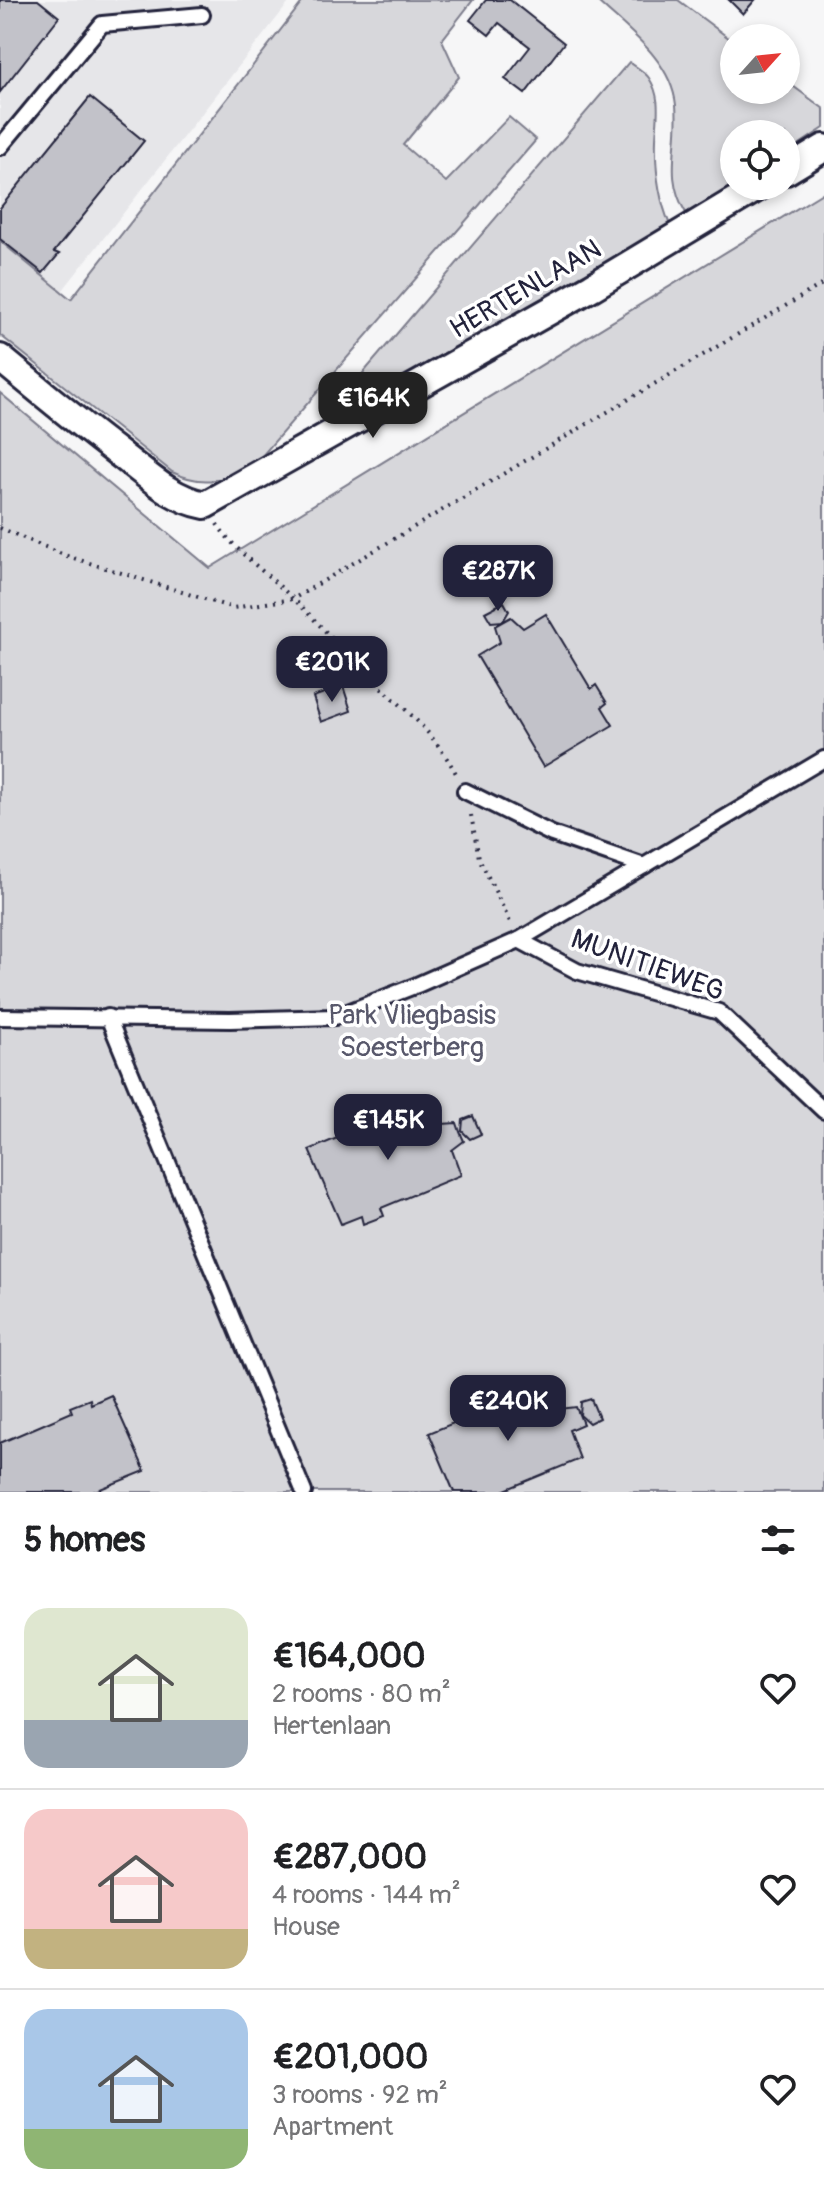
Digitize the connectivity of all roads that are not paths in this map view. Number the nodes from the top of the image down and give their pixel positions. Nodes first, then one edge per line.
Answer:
1 (202, 15) dead end
2 (0, 147) edge
3 (824, 148) edge
4 (800, 163) edge
5 (737, 200) edge
6 (0, 358) edge
7 (824, 759) edge
8 (465, 791) road end
9 (644, 866) junction
10 (519, 940) junction
11 (0, 1017) edge
12 (108, 1017) junction
13 (824, 1111) edge
14 (304, 1492) edge

1 - 2 lane
3 - 4 street
5 - 6 street, HERTENLAAN
7 - 9 lane
8 - 9 lane
9 - 10 lane
10 - 12 lane
10 - 13 lane, MUNITIEWEG
11 - 12 lane
12 - 14 lane

